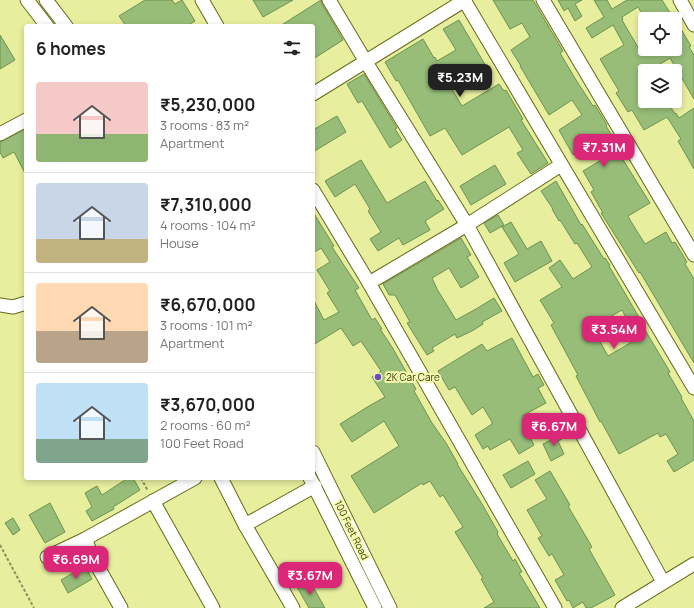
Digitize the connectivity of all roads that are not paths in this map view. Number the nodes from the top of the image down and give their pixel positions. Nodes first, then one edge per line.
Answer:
1 (27, 0) edge
2 (46, 0) edge
3 (202, 0) edge
4 (329, 0) edge
5 (464, 0) edge
6 (543, 0) edge
7 (680, 0) edge
8 (45, 24) edge
9 (64, 24) edge
10 (216, 24) edge
11 (694, 25) edge
12 (366, 62) junction
13 (315, 93) edge
14 (24, 121) edge
15 (0, 134) edge
16 (561, 165) junction
17 (315, 193) edge
18 (467, 225) junction
19 (694, 255) edge
20 (369, 283) junction
21 (24, 304) edge
22 (0, 305) edge
23 (694, 388) edge
24 (315, 456) edge
25 (191, 480) edge
26 (222, 480) edge
27 (312, 482) edge
28 (153, 501) junction
29 (245, 525) junction
30 (85, 539) junction
31 (47, 557) dead end
32 (694, 564) edge
33 (664, 582) junction
34 (120, 608) edge
35 (213, 608) edge
36 (293, 608) edge
37 (375, 608) edge
38 (390, 608) edge
39 (555, 608) edge
40 (622, 608) edge

1 - 8 street
2 - 9 street
3 - 10 street
4 - 12 street
5 - 12 street
5 - 16 street
6 - 19 street
7 - 11 street
12 - 13 street
12 - 18 street
14 - 15 street
16 - 18 street
16 - 23 street
17 - 20 street
18 - 20 street
18 - 33 street
20 - 39 street
21 - 22 street
24 - 38 street, 100 Feet Road
25 - 28 street
26 - 29 street
27 - 29 street
27 - 37 street, 100 Feet Road
28 - 30 street
28 - 35 street
29 - 36 street
30 - 31 street
30 - 34 street
32 - 33 street
33 - 40 street

